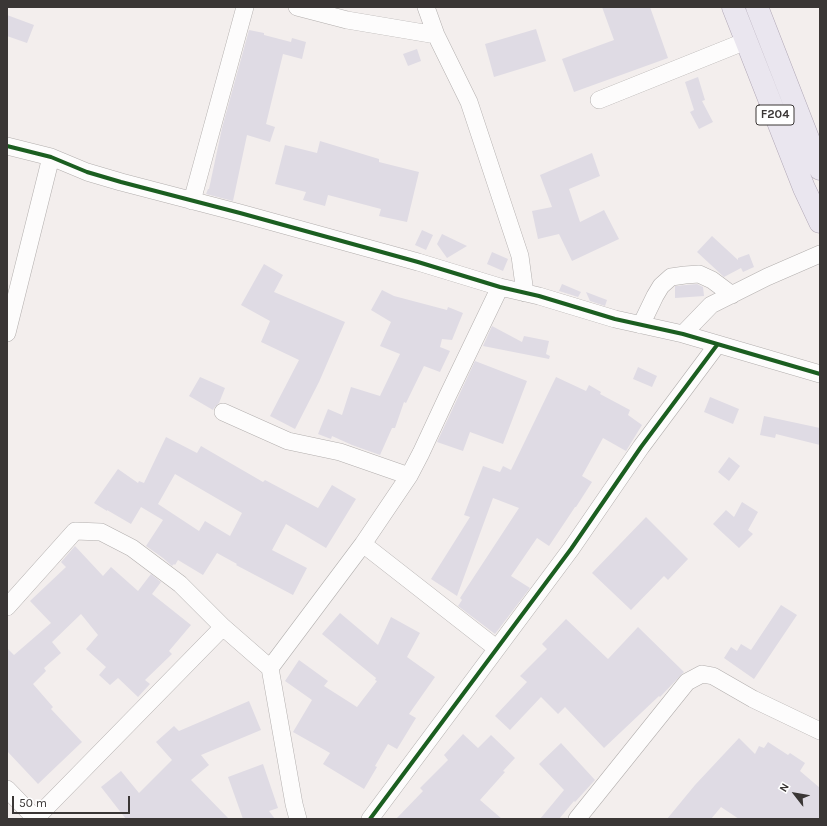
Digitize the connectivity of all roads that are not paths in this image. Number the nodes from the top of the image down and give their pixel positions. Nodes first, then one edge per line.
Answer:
1 (245, 7) edge
2 (297, 7) edge
3 (426, 7) edge
4 (733, 7) edge
5 (757, 7) edge
6 (436, 35) junction
7 (746, 41) junction
8 (599, 100) dead end
9 (7, 146) edge
10 (50, 157) junction
11 (820, 169) edge
12 (192, 201) junction
13 (820, 222) edge
14 (820, 254) edge
15 (12, 286) edge
16 (500, 287) junction
17 (525, 293) junction
18 (732, 295) junction
19 (642, 324) junction
20 (7, 333) edge
21 (683, 334) junction
22 (717, 345) junction
23 (820, 374) edge
24 (224, 412) dead end
25 (409, 476) junction
26 (363, 544) junction
27 (7, 607) edge
28 (223, 627) junction
29 (496, 648) junction
30 (270, 668) junction
31 (820, 731) edge
32 (7, 789) edge
33 (584, 817) edge
34 (36, 819) edge
35 (298, 819) edge
36 (370, 819) edge

1 - 12 street
2 - 6 street
3 - 6 street
4 - 7 main road, F204
5 - 11 main road, F204
6 - 17 street
7 - 8 street
7 - 13 main road, F204
9 - 10 street
10 - 12 street
10 - 15 street
12 - 16 street
14 - 18 street
15 - 20 street
16 - 17 street
16 - 25 street
17 - 19 street
18 - 19 street
18 - 21 street
19 - 21 street
21 - 22 street
22 - 23 street
22 - 29 street
24 - 25 street
25 - 26 street
26 - 29 street
26 - 30 street
27 - 28 street
28 - 30 street
28 - 34 street
29 - 36 street
30 - 35 street
31 - 33 street
32 - 34 street

